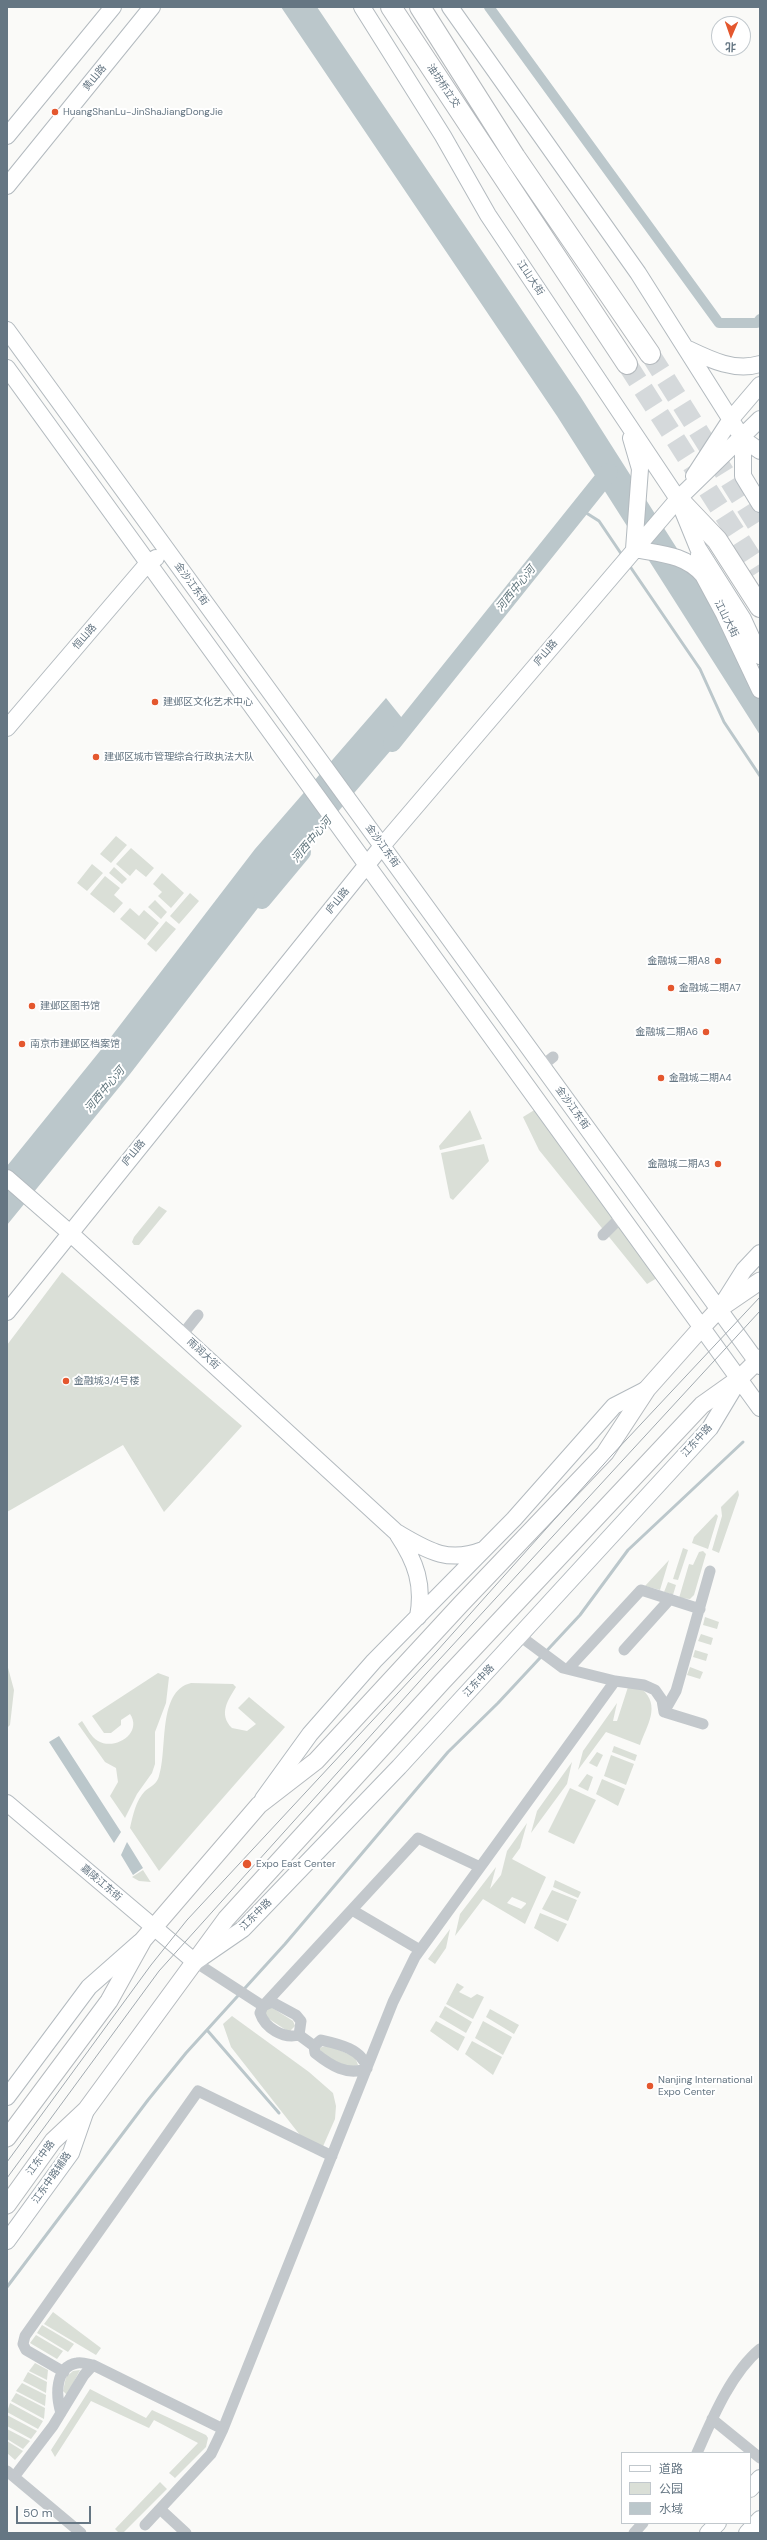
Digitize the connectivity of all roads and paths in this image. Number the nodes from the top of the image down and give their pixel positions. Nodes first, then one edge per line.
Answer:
1 (113, 7) edge
2 (152, 7) edge
3 (362, 7) edge
4 (391, 7) edge
5 (420, 7) edge
6 (450, 7) edge
7 (7, 136) edge
8 (7, 186) edge
9 (7, 330) edge
10 (686, 348) junction
11 (650, 354) tunnel mouth
12 (627, 364) tunnel mouth
13 (760, 364) edge
14 (7, 368) edge
15 (760, 385) edge
16 (731, 419) junction
17 (760, 420) edge
18 (626, 423) junction
19 (743, 439) junction
20 (760, 451) edge
21 (678, 499) junction
22 (760, 504) edge
23 (698, 548) junction
24 (634, 549) junction
25 (167, 551) junction
26 (148, 563) junction
27 (702, 575) junction
28 (760, 607) edge
29 (760, 656) edge
30 (760, 690) edge
31 (7, 728) edge
32 (382, 846) junction
33 (366, 866) junction
34 (7, 1178) edge
35 (622, 1216) junction
36 (70, 1233) junction
37 (603, 1235) dead end
38 (760, 1253) edge
39 (760, 1281) edge
40 (719, 1310) junction
41 (7, 1312) edge
42 (198, 1315) dead end
43 (702, 1326) junction
44 (182, 1335) junction
45 (759, 1361) edge
46 (740, 1378) junction
47 (647, 1389) junction
48 (760, 1408) edge
49 (396, 1532) junction
50 (483, 1550) junction
51 (710, 1571) dead end
52 (670, 1599) junction
53 (700, 1609) junction
54 (418, 1617) junction
55 (520, 1636) junction
56 (624, 1650) dead end
57 (568, 1669) junction
58 (615, 1681) junction
59 (664, 1712) junction
60 (703, 1724) dead end
61 (7, 1803) edge
62 (259, 1805) junction
63 (480, 1867) junction
64 (352, 1910) junction
65 (148, 1934) junction
66 (420, 1950) junction
67 (195, 1962) junction
68 (263, 2006) junction
69 (299, 2035) junction
70 (314, 2046) junction
71 (367, 2068) junction
72 (7, 2097) edge
73 (86, 2110) junction
74 (7, 2138) edge
75 (332, 2156) junction
76 (7, 2205) edge
77 (7, 2241) edge
78 (760, 2349) edge
79 (93, 2364) junction
80 (64, 2372) junction
81 (61, 2413) junction
82 (712, 2419) junction
83 (223, 2429) junction
84 (697, 2452) edge
85 (760, 2458) edge
86 (10, 2474) edge
87 (760, 2478) edge
88 (751, 2488) edge
89 (160, 2509) junction
90 (760, 2519) edge
91 (642, 2524) edge
92 (717, 2524) edge
93 (145, 2525) dead end
94 (81, 2533) edge
95 (186, 2533) edge
96 (634, 2533) edge
97 (708, 2533) edge
98 (747, 2533) edge

1 - 7 street
2 - 8 street, 黄山路
3 - 18 street, 江山大街
4 - 12 highway, 油坊桥立交
5 - 11 highway
6 - 10 street
9 - 25 street, 金沙江东街
10 - 13 street
10 - 16 street
14 - 26 street
15 - 16 street, 庐山路
16 - 19 street
16 - 21 street, 庐山路
17 - 19 street, 庐山路
18 - 21 street, 江山大街
18 - 24 street
19 - 20 street
19 - 21 street, 庐山路
19 - 22 street
21 - 23 street, 江山大街
21 - 24 street, 庐山路
21 - 28 highway
23 - 27 street, 江山大街
23 - 29 street, 江山大街
24 - 27 street
24 - 32 street, 庐山路
25 - 26 street, 恒山路
25 - 32 street, 金沙江东街
26 - 31 street, 恒山路
26 - 33 street
27 - 30 street, 江山大街
32 - 33 street, 庐山路
32 - 40 street, 金沙江东街
33 - 35 street
33 - 36 street, 庐山路
34 - 36 street, 雨润大街
35 - 37 street
35 - 43 street
36 - 41 street, 庐山路
36 - 44 street, 雨润大街
38 - 40 street
39 - 40 main road
40 - 43 main road
40 - 45 street, 金沙江东街
42 - 44 street
43 - 46 street
43 - 47 main road
44 - 49 street, 雨润大街
45 - 46 main road, 江东中路
46 - 48 street
46 - 55 street, 江东中路
46 - 67 main road, 江东中路
47 - 50 street
47 - 62 main road
49 - 50 street
49 - 54 street
50 - 54 street
51 - 53 street
52 - 53 street
52 - 56 street
52 - 57 street
53 - 59 street
54 - 62 street
55 - 57 street
55 - 67 street, 江东中路
57 - 58 street
58 - 59 street
58 - 63 street
59 - 60 street
61 - 65 street, 嘉陵江东街
62 - 65 main road
63 - 64 street
63 - 66 street
64 - 66 street
64 - 68 street
65 - 67 street, 嘉陵江东街
65 - 72 street
65 - 74 main road
66 - 71 street
67 - 68 street
67 - 73 main road, 江东中路
68 - 69 street
68 - 69 street
69 - 70 street
70 - 71 street
70 - 71 street
71 - 75 street
73 - 76 main road, 江东中路
73 - 77 street, 江东中路辅路
75 - 80 street
75 - 83 street
78 - 82 street
79 - 80 street
79 - 81 street
79 - 83 street
80 - 81 street
81 - 86 street
82 - 84 street
82 - 85 street
83 - 89 street
86 - 94 street
87 - 88 street
89 - 93 street
89 - 95 street
90 - 98 street
91 - 96 street
92 - 97 street

